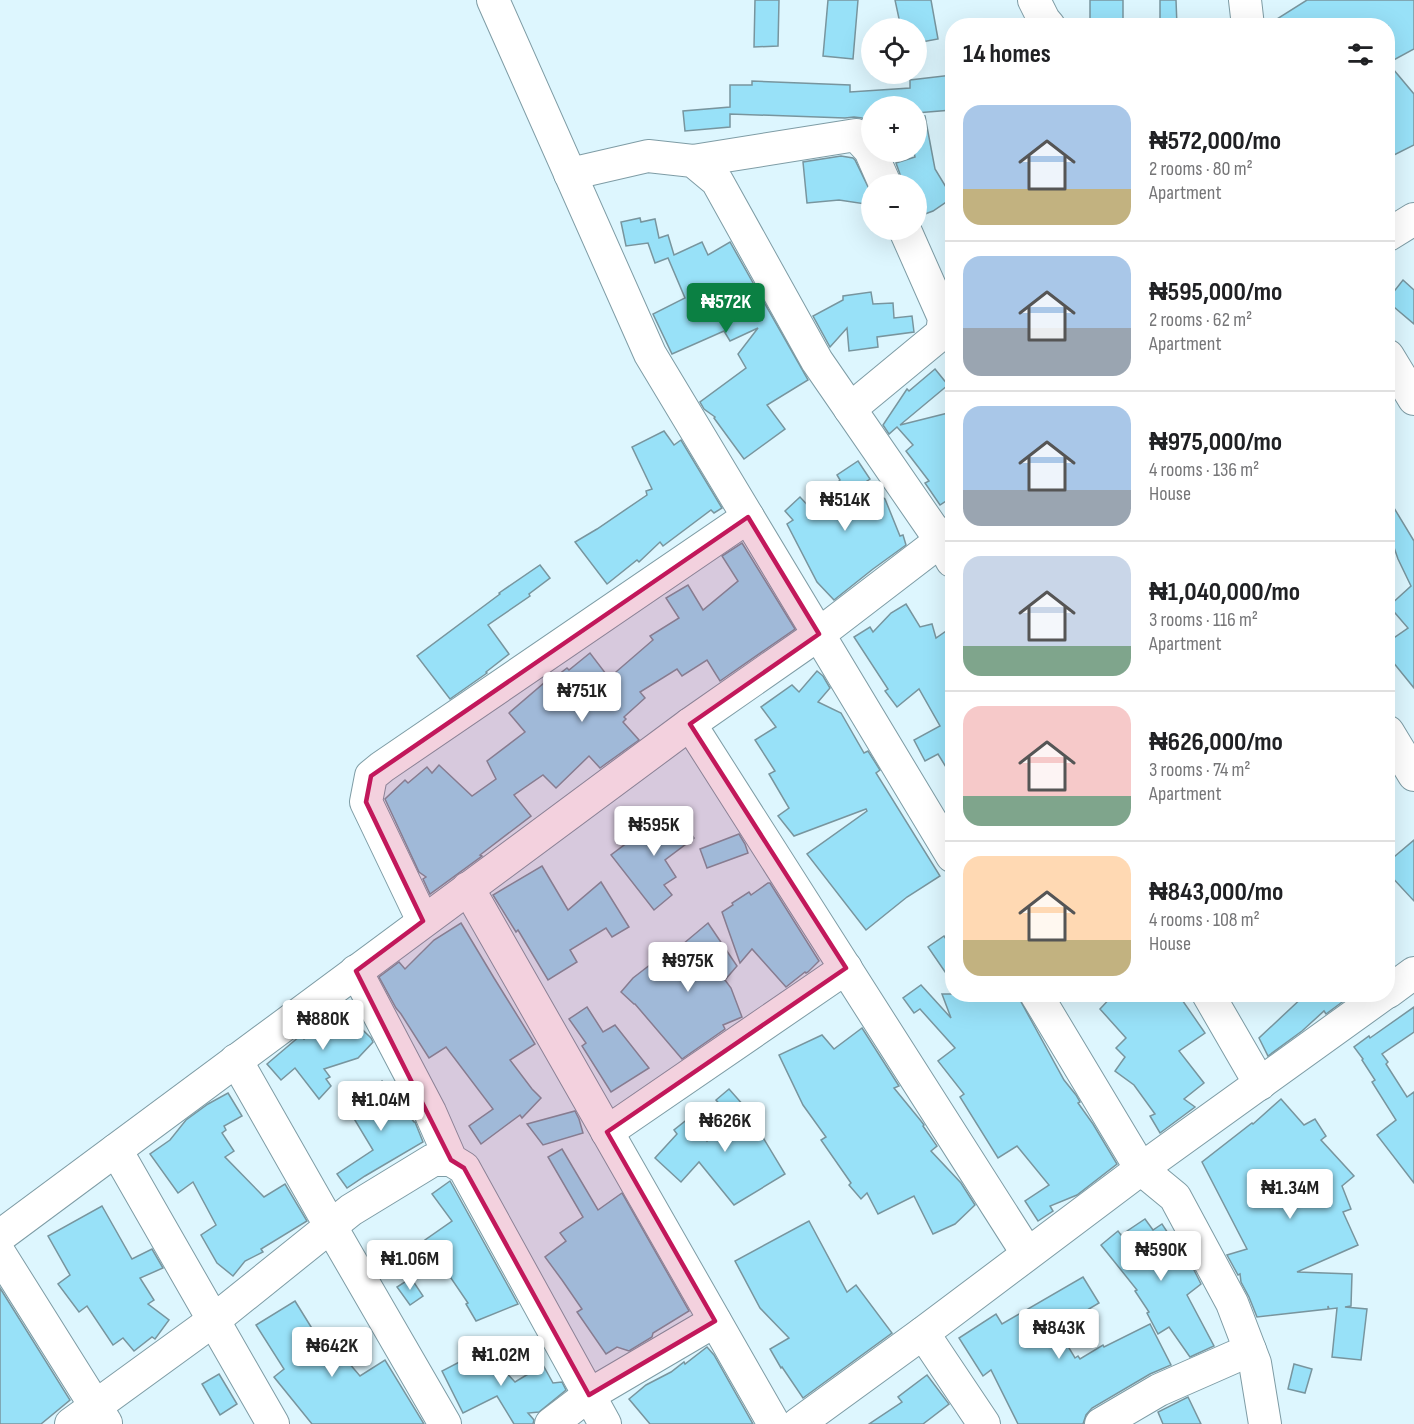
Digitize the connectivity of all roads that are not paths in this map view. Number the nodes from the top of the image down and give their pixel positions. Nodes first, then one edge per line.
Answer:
1 (493, 0) edge
2 (1034, 0) edge
3 (1043, 18) edge
4 (693, 161) junction
5 (570, 174) junction
6 (881, 174) edge
7 (1414, 219) edge
8 (1395, 231) edge
9 (909, 240) edge
10 (1395, 368) edge
11 (1414, 399) edge
12 (850, 409) junction
13 (748, 517) junction
14 (945, 540) edge
15 (945, 548) edge
16 (819, 634) junction
17 (690, 724) junction
18 (1395, 745) edge
19 (1414, 775) edge
20 (945, 844) edge
21 (468, 888) junction
22 (423, 921) junction
23 (846, 968) junction
24 (356, 971) junction
25 (1041, 1002) edge
26 (1213, 1002) edge
27 (1374, 1002) edge
28 (236, 1060) junction
29 (1260, 1084) junction
30 (607, 1132) junction
31 (116, 1150) junction
32 (451, 1160) junction
33 (1141, 1168) junction
34 (331, 1227) junction
35 (0, 1236) edge
36 (1027, 1253) junction
37 (0, 1254) edge
38 (214, 1320) junction
39 (715, 1321) junction
40 (923, 1332) junction
41 (1250, 1350) junction
42 (589, 1395) junction
43 (102, 1415) edge
44 (71, 1424) edge
45 (273, 1424) edge
46 (445, 1424) edge
47 (550, 1424) edge
48 (605, 1424) edge
49 (774, 1424) edge
50 (798, 1424) edge
51 (984, 1424) edge
52 (1101, 1424) edge
53 (1265, 1424) edge

1 - 5 street
2 - 3 street
4 - 5 street
4 - 6 street
4 - 12 street
5 - 13 street
7 - 8 street
9 - 12 street
10 - 11 street
12 - 14 street
13 - 16 street
13 - 22 street
15 - 16 street
16 - 17 street
16 - 20 street
17 - 21 street
17 - 23 street
18 - 19 street
21 - 22 street
21 - 30 street
22 - 24 street
23 - 30 street
23 - 36 street
24 - 28 street
24 - 32 street
25 - 33 street
26 - 29 street
27 - 29 street
28 - 31 street
28 - 34 street
29 - 33 street
30 - 39 street
31 - 35 street
31 - 38 street
32 - 34 street
32 - 42 street
33 - 36 street
33 - 41 street
34 - 38 street
34 - 46 street
36 - 40 street
37 - 43 street
38 - 43 street
38 - 45 street
39 - 42 street
39 - 49 street
40 - 50 street
40 - 51 street
41 - 52 street
41 - 53 street
42 - 47 street
42 - 48 street
43 - 44 street

